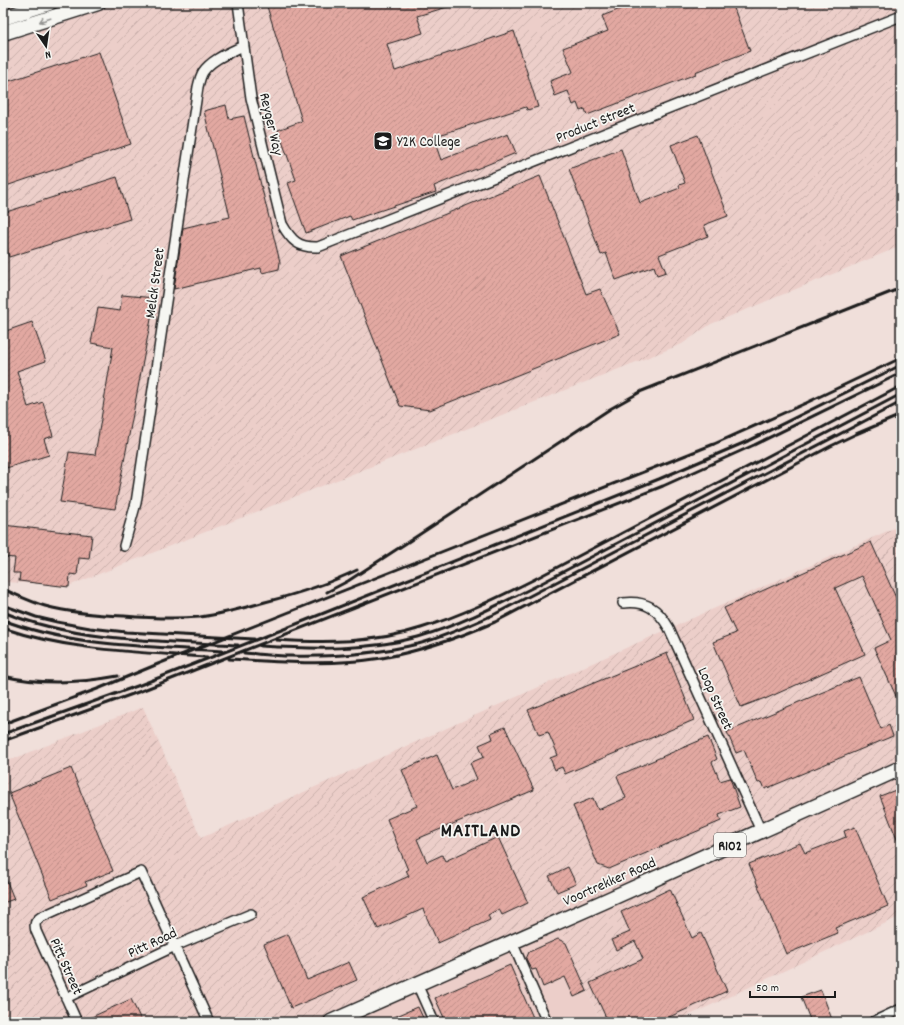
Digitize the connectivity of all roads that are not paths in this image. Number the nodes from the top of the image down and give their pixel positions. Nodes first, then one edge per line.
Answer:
1 (49, 3) edge
2 (96, 3) edge
3 (238, 3) edge
4 (901, 16) edge
5 (3, 18) edge
6 (3, 33) edge
7 (243, 46) junction
8 (299, 244) joint
9 (124, 546) dead end
10 (623, 603) dead end
11 (901, 768) edge
12 (761, 831) junction
13 (251, 914) dead end
14 (512, 942) junction
15 (176, 946) junction
16 (417, 984) junction
17 (66, 998) junction
18 (901, 1010) edge
19 (77, 1022) edge
20 (209, 1022) edge
21 (331, 1022) edge
22 (434, 1022) edge
23 (547, 1022) edge
24 (873, 1022) edge

1 - 5 main road
2 -> 6 main road
3 - 7 street, Reyger Way
4 - 8 street, Product Street
7 - 8 street, Reyger Way
7 - 9 street, Melck Street
10 - 12 street, Loop Street
11 - 12 main road, Voortrekker Road / R102
12 - 14 main road, Voortrekker Road / R102
13 - 15 street, Pitt Road
14 - 16 main road, Voortrekker Road / R102
14 - 23 street
15 - 17 street, Pitt Road
15 - 17 street, Pitt Street
15 - 20 street
16 - 21 main road, Voortrekker Road / R102
16 - 22 street
17 - 19 street, Pitt Street
18 - 24 street

